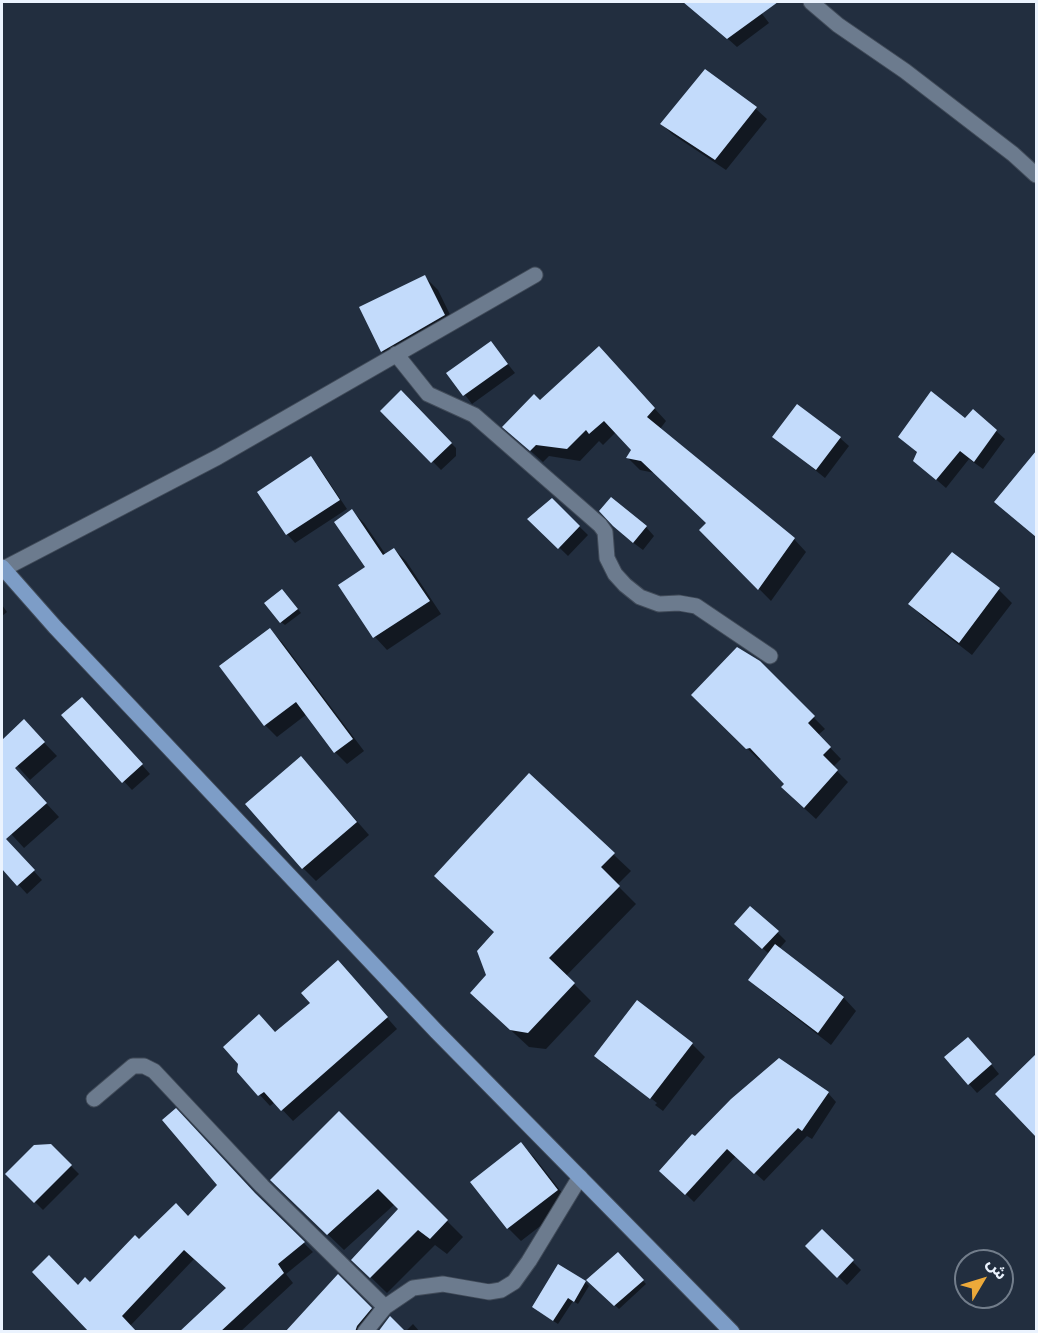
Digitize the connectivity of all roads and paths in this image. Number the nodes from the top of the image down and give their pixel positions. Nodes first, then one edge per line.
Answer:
1 (811, 2) edge
2 (1036, 176) edge
3 (535, 275) dead end
4 (396, 354) junction
5 (2, 568) edge
6 (770, 656) dead end
7 (94, 1099) dead end
8 (580, 1177) junction
9 (385, 1307) junction
10 (365, 1332) edge
11 (732, 1332) edge

1 - 2 street
3 - 4 street
4 - 5 street
4 - 6 street
5 - 8 main road
7 - 9 street
8 - 9 street
8 - 11 main road
9 - 10 street

